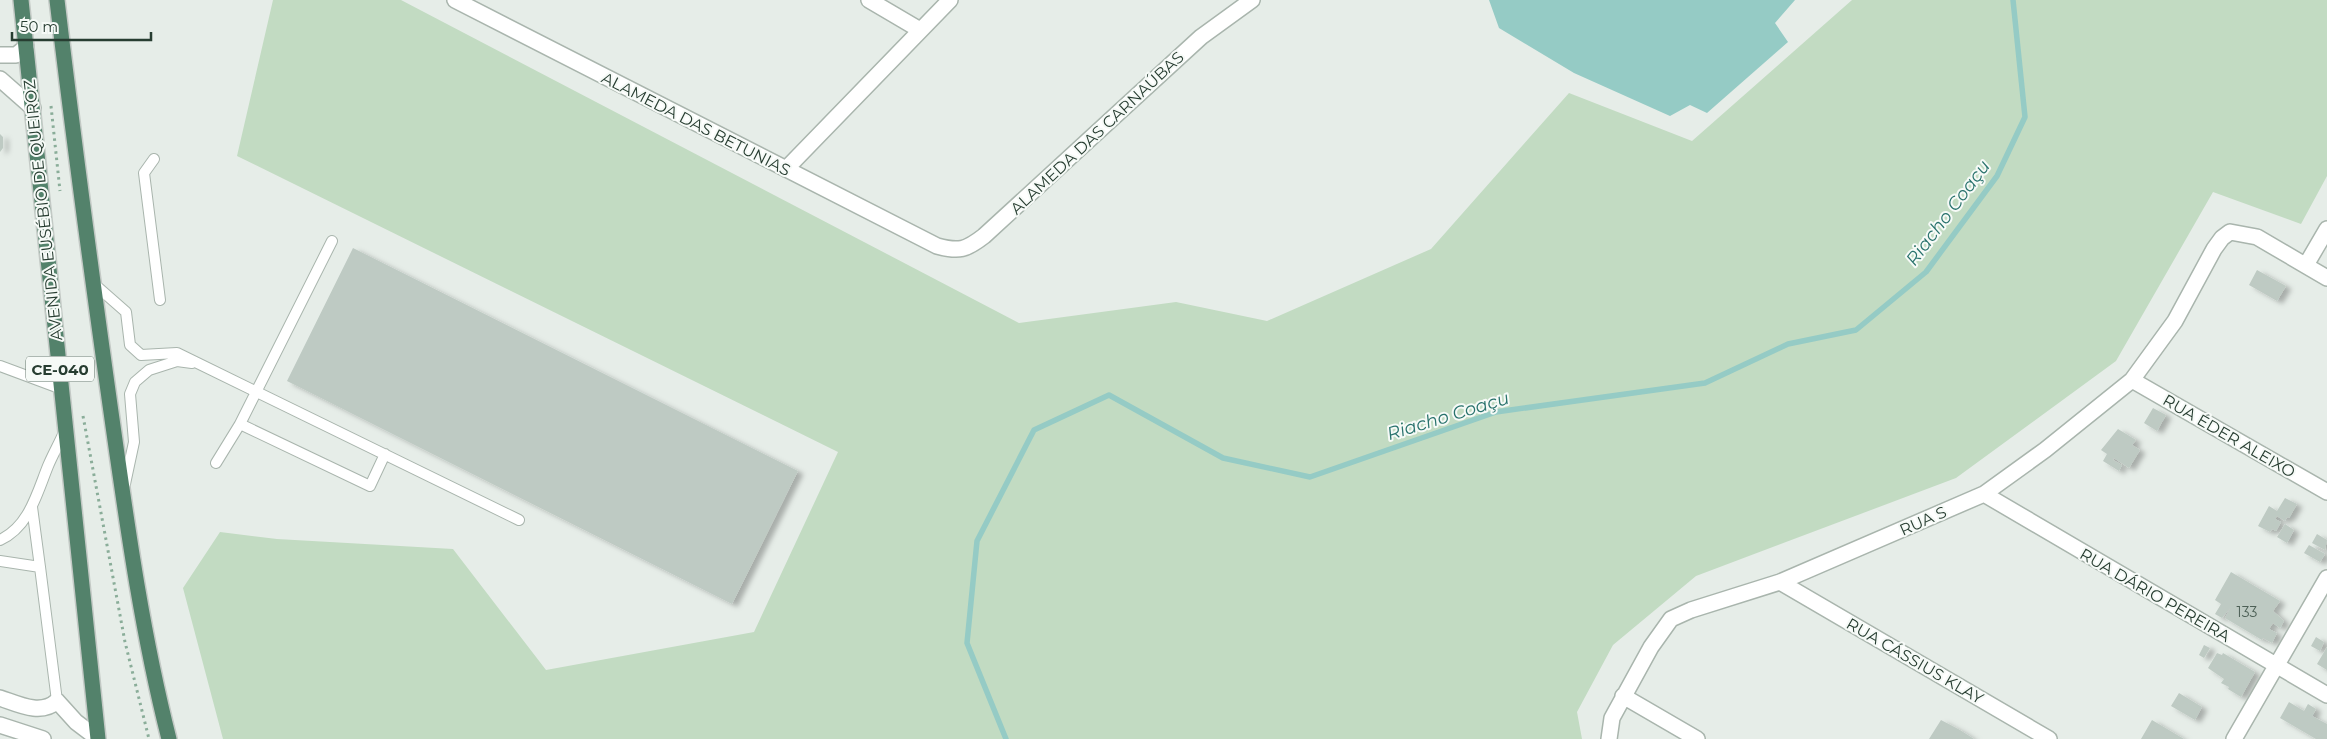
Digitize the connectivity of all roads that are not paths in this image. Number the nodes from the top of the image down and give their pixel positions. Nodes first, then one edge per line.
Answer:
1 (21, 0) edge
2 (57, 0) edge
3 (456, 0) edge
4 (869, 0) edge
5 (950, 0) edge
6 (1252, 0) edge
7 (920, 30) junction
8 (26, 47) junction
9 (0, 55) edge
10 (0, 79) edge
11 (33, 108) junction
12 (154, 159) dead end
13 (786, 169) junction
14 (2327, 229) edge
15 (332, 241) dead end
16 (937, 246) joint
17 (2306, 265) junction
18 (2327, 278) edge
19 (92, 282) junction
20 (160, 300) dead end
21 (201, 364) junction
22 (0, 366) edge
23 (2132, 380) junction
24 (62, 389) junction
25 (256, 391) junction
26 (240, 424) junction
27 (67, 427) junction
28 (384, 454) junction
29 (216, 463) dead end
30 (2327, 492) edge
31 (1984, 494) junction
32 (122, 498) junction
33 (32, 507) junction
34 (519, 520) dead end
35 (0, 540) edge
36 (0, 561) edge
37 (40, 567) junction
38 (2327, 578) edge
39 (1780, 582) junction
40 (2277, 666) junction
41 (2327, 695) edge
42 (1623, 696) junction
43 (0, 698) edge
44 (57, 700) junction
45 (0, 725) edge
46 (98, 738) edge
47 (43, 739) edge
48 (169, 739) edge
49 (1609, 739) edge
50 (1697, 739) edge
51 (2049, 739) edge
52 (2234, 739) edge

1 - 8 highway, AVENIDA EUSÉBIO DE QUEIROZ / CE-040
2 - 19 highway, CE-040
3 - 13 street, ALAMEDA DAS BETUNIAS
4 - 7 street
5 - 7 street
6 - 16 street, ALAMEDA DAS CARNAÚBAS
7 - 13 street
8 - 9 street
8 - 11 highway, AVENIDA EUSÉBIO DE QUEIROZ / CE-040
10 - 11 street
11 - 24 highway, AVENIDA EUSÉBIO DE QUEIROZ / CE-040
12 - 20 lane
13 - 16 street, ALAMEDA DAS BETUNIAS
14 - 17 street
15 - 25 lane
17 - 18 street
17 - 23 street, RUA S
19 - 21 lane
19 - 32 highway, CE-040
21 - 25 lane
21 - 32 lane
22 - 24 lane
23 - 30 street, RUA ÉDER ALEIXO
23 - 31 street, RUA S
24 - 27 highway, AVENIDA EUSÉBIO DE QUEIROZ / CE-040
25 - 26 lane
25 - 28 lane
26 - 28 lane
26 - 29 lane
27 - 33 lane
27 - 46 highway, AVENIDA EUSÉBIO DE QUEIROZ / CE-040
28 - 34 lane
31 - 39 street, RUA S
31 - 40 street, RUA DÁRIO PEREIRA
32 - 48 highway, CE-040
33 - 35 lane
33 - 37 lane
36 - 37 lane
37 - 44 lane
38 - 40 street
39 - 42 street, RUA S
39 - 51 street, RUA CÁSSIUS KLAY
40 - 41 street, RUA DÁRIO PEREIRA
40 - 52 street
42 - 49 street, RUA S
42 - 50 street
43 - 44 street
44 - 46 street
45 - 47 street

